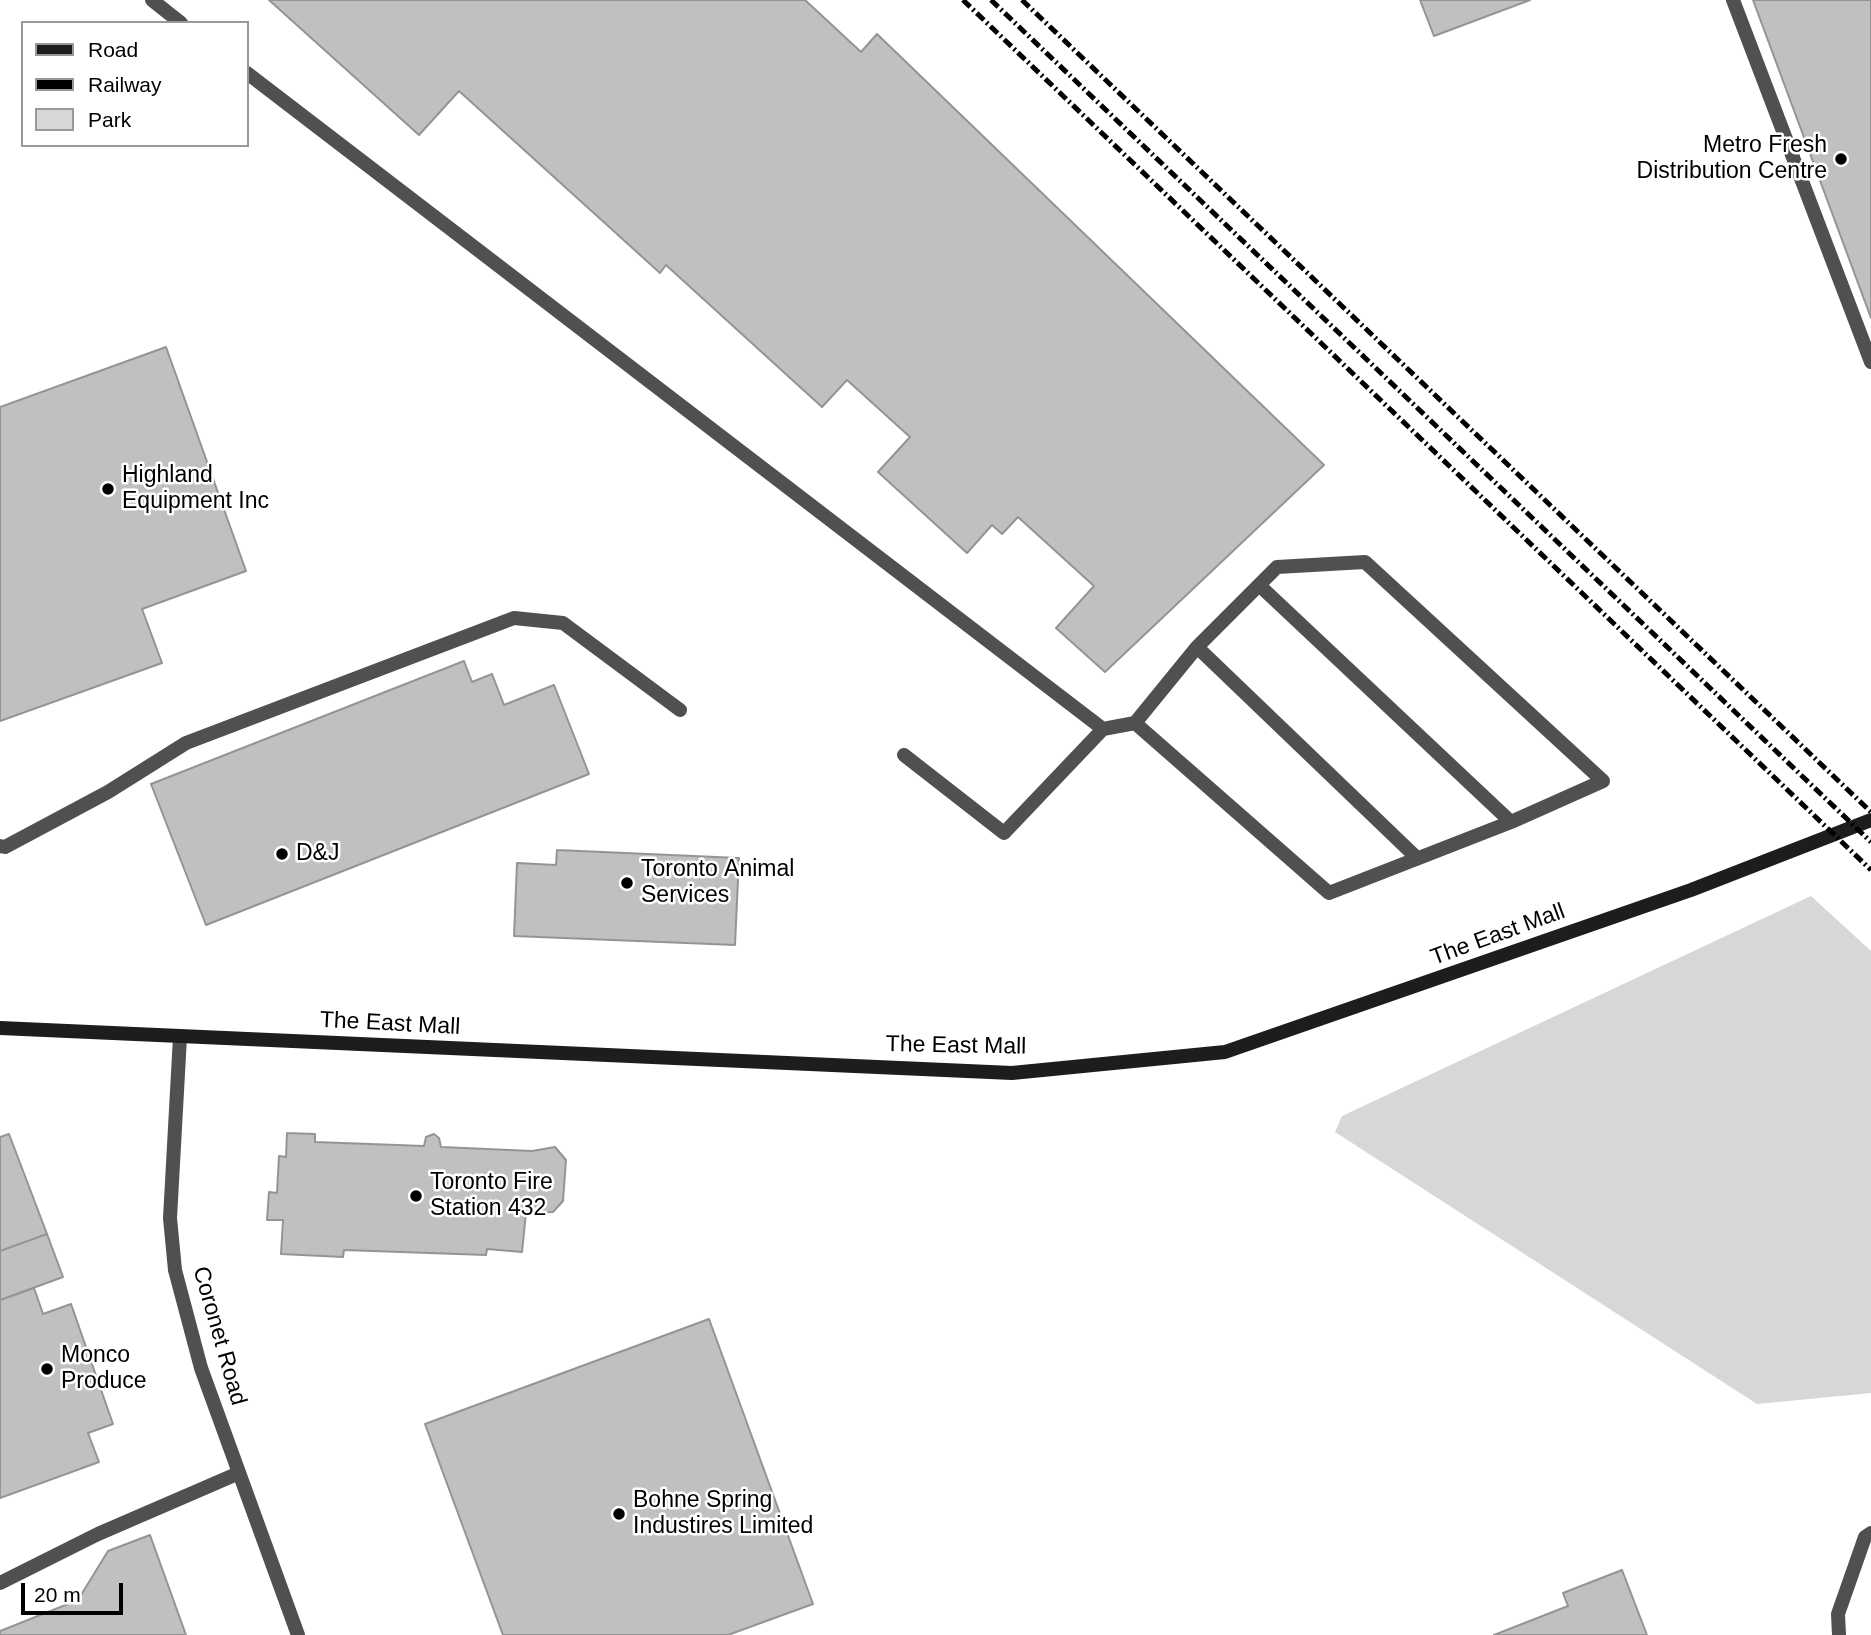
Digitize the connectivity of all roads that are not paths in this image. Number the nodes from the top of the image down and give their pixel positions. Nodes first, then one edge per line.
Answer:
1 (152, 0) edge
2 (1733, 0) edge
3 (178, 21) edge
4 (248, 74) edge
5 (1871, 362) edge
6 (1259, 585) junction
7 (1197, 647) junction
8 (680, 710) dead end
9 (1135, 723) junction
10 (1103, 729) junction
11 (904, 755) dead end
12 (1871, 820) edge
13 (1511, 822) junction
14 (0, 846) edge
15 (1417, 858) junction
16 (0, 1028) edge
17 (180, 1037) junction
18 (239, 1473) junction
19 (1871, 1533) edge
20 (0, 1583) edge
21 (298, 1635) edge
22 (1839, 1635) edge

1 - 3 street
2 - 5 street
4 - 10 street
6 - 7 street
6 - 13 street
6 - 13 street
7 - 9 street
7 - 15 street
8 - 14 street
9 - 10 street
9 - 15 street
10 - 11 street
12 - 17 main road, The East Mall
13 - 15 street
16 - 17 main road, The East Mall
17 - 18 street, Coronet Road
18 - 20 street
18 - 21 street, Coronet Road
19 - 22 street

